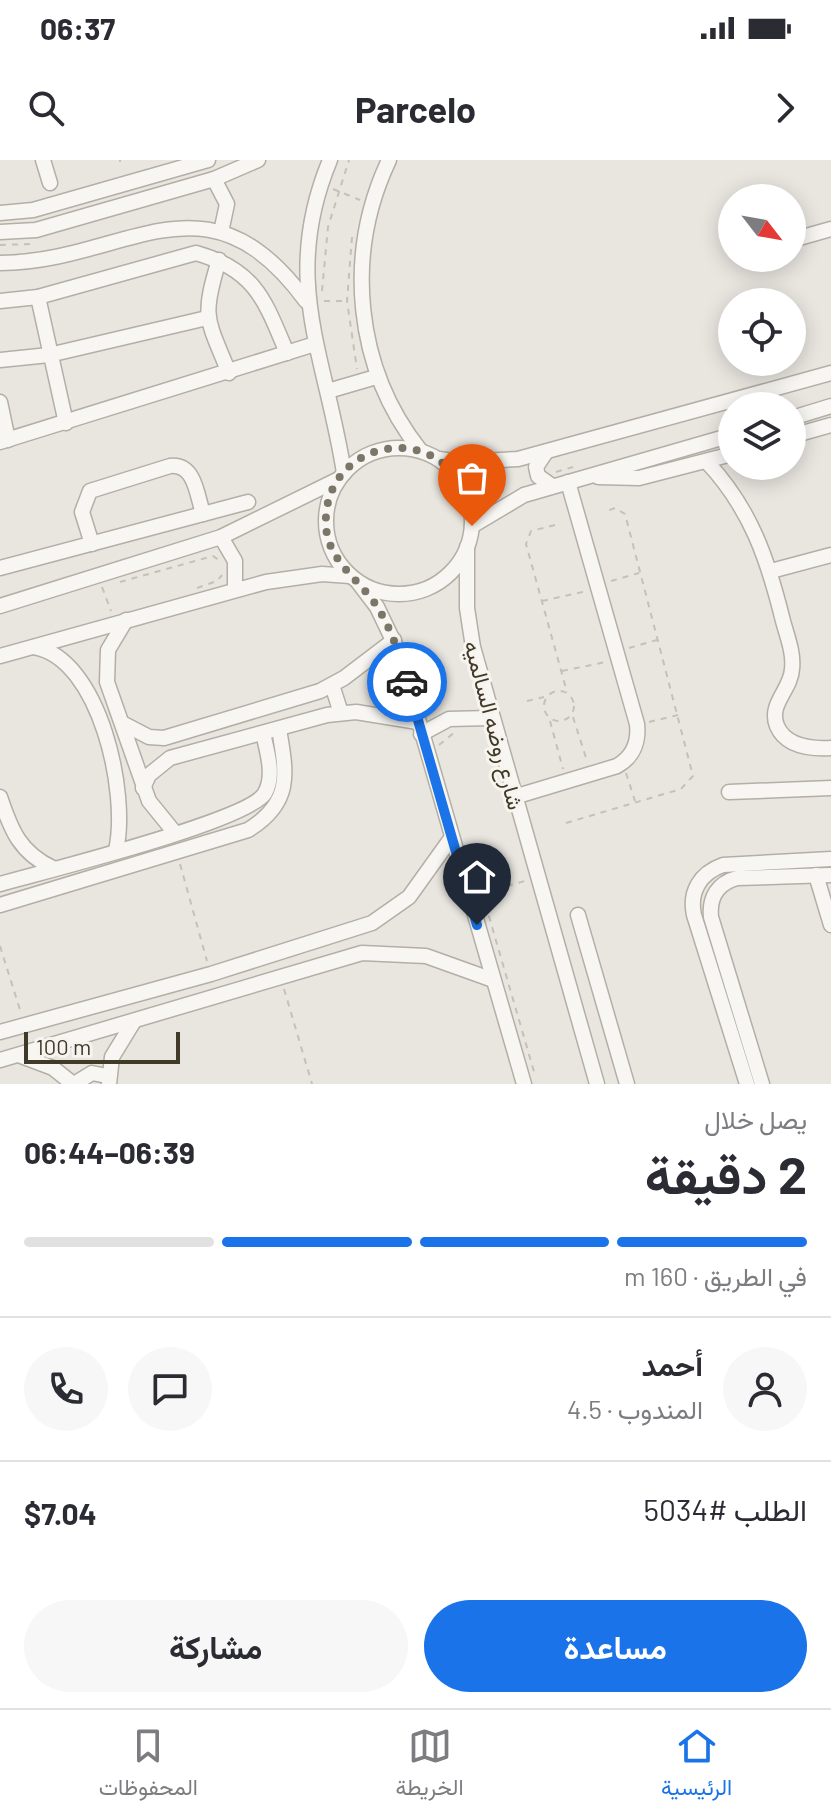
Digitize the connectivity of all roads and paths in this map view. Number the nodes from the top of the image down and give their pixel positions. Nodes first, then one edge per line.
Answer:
1 (43, 160) edge
2 (208, 160) edge
3 (258, 160) edge
4 (330, 160) edge
5 (349, 160) edge
6 (389, 160) edge
7 (214, 179) junction
8 (50, 183) dead end
9 (320, 184) junction
10 (365, 189) dead end
11 (338, 191) junction
12 (362, 200) junction
13 (359, 208) dead end
14 (0, 213) edge
15 (831, 229) edge
16 (0, 232) edge
17 (221, 232) junction
18 (353, 232) dead end
19 (806, 236) edge
20 (219, 260) junction
21 (0, 263) edge
22 (38, 297) junction
23 (0, 301) edge
24 (306, 301) junction
25 (322, 301) junction
26 (347, 301) junction
27 (323, 310) dead end
28 (207, 318) junction
29 (315, 344) junction
30 (287, 353) junction
31 (49, 355) junction
32 (0, 360) edge
33 (229, 373) junction
34 (350, 373) dead end
35 (830, 373) edge
36 (376, 377) junction
37 (328, 391) junction
38 (0, 402) edge
39 (831, 406) edge
40 (806, 414) edge
41 (66, 423) junction
42 (831, 425) edge
43 (806, 432) edge
44 (718, 438) edge
45 (4, 441) edge
46 (420, 450) junction
47 (546, 452) junction
48 (718, 458) edge
49 (438, 459) junction
50 (707, 462) junction
51 (549, 469) dead end
52 (589, 470) junction
53 (341, 476) junction
54 (568, 482) junction
55 (552, 486) junction
56 (248, 502) dead end
57 (604, 512) dead end
58 (203, 514) junction
59 (555, 525) dead end
60 (472, 526) junction
61 (221, 537) junction
62 (92, 544) junction
63 (467, 547) junction
64 (831, 555) edge
65 (0, 568) edge
66 (771, 571) junction
67 (640, 573) junction
68 (99, 577) junction
69 (354, 579) junction
70 (217, 581) dead end
71 (116, 583) dead end
72 (599, 587) junction
73 (235, 589) junction
74 (542, 601) junction
75 (1, 602) edge
76 (137, 617) junction
77 (115, 624) junction
78 (394, 640) junction
79 (659, 640) junction
80 (34, 646) junction
81 (618, 655) junction
82 (0, 656) edge
83 (561, 671) junction
84 (107, 682) junction
85 (332, 685) junction
86 (87, 686) junction
87 (567, 692) junction
88 (545, 697) junction
89 (527, 701) dead end
90 (341, 713) junction
91 (679, 715) junction
92 (573, 716) junction
93 (490, 718) junction
94 (550, 720) junction
95 (122, 723) junction
96 (637, 724) junction
97 (420, 728) junction
98 (279, 729) junction
99 (463, 729) dead end
100 (263, 733) junction
101 (179, 734) junction
102 (439, 748) dead end
103 (831, 748) edge
104 (184, 755) junction
105 (623, 763) junction
106 (591, 774) junction
107 (567, 781) junction
108 (143, 788) junction
109 (831, 788) edge
110 (729, 792) dead end
111 (0, 797) edge
112 (514, 797) junction
113 (635, 803) junction
114 (566, 823) dead end
115 (4, 826) edge
116 (175, 833) junction
117 (452, 837) junction
118 (116, 850) junction
119 (470, 850) dead end
120 (176, 851) junction
121 (831, 859) edge
122 (53, 868) junction
123 (824, 875) edge
124 (536, 877) junction
125 (0, 884) edge
126 (483, 894) junction
127 (0, 905) edge
128 (578, 915) dead end
129 (831, 925) edge
130 (334, 935) junction
131 (0, 946) edge
132 (341, 958) junction
133 (211, 974) junction
134 (281, 976) junction
135 (493, 980) junction
136 (134, 1021) junction
137 (24, 1025) junction
138 (0, 1032) edge
139 (21, 1056) junction
140 (0, 1060) edge
141 (108, 1080) edge
142 (74, 1084) edge
143 (312, 1084) edge
144 (524, 1084) edge
145 (538, 1084) edge
146 (597, 1084) edge
147 (627, 1084) edge
148 (747, 1084) edge
149 (762, 1084) edge

1 - 8 street
2 - 14 street
3 - 7 street
4 - 9 street
5 - 11 path
6 - 36 street
7 - 16 street
7 - 17 street
9 - 11 path
9 - 24 street
10 - 12 path
11 - 12 path
11 - 25 path
12 - 13 path
15 - 19 street
17 - 21 street
17 - 24 street
18 - 26 path
20 - 22 street
20 - 28 street
20 - 30 street
22 - 23 street
22 - 31 street
24 - 29 street
25 - 26 path
25 - 27 path
26 - 34 path
28 - 31 street
28 - 33 street
29 - 30 street
29 - 37 street
30 - 33 street
31 - 32 street
31 - 41 street
33 - 41 street
35 - 47 street
36 - 37 street
36 - 46 street
37 - 53 street
38 - 45 street
39 - 40 street
41 - 45 street
42 - 43 street
44 - 52 street
46 - 49 street
46 - 53 street
47 - 49 street
47 - 55 street
48 - 50 street
49 - 60 street
50 - 52 street
50 - 66 street
51 - 52 path
52 - 54 street
53 - 61 street
53 - 69 street
54 - 55 street
54 - 72 street
55 - 60 street
56 - 58 street
57 - 67 path
58 - 62 street
58 - 62 street
59 - 74 path
60 - 63 street
61 - 68 street
61 - 73 street
62 - 65 street
63 - 69 street
63 - 93 street, شارع روضه السالميه
64 - 66 street
66 - 103 street
67 - 72 path
67 - 79 path
68 - 75 street
68 - 77 path
69 - 73 street
69 - 78 street
70 - 71 path
72 - 74 path
72 - 81 street
73 - 76 street
74 - 83 path
76 - 77 street
76 - 84 street
77 - 80 street
78 - 85 street
78 - 97 street
79 - 81 path
79 - 91 path
80 - 82 street
80 - 86 street
81 - 83 path
81 - 96 street
83 - 87 path
84 - 86 street
84 - 95 street
85 - 90 street
85 - 101 street
86 - 118 street
87 - 88 path
87 - 92 path
88 - 89 path
88 - 94 path
90 - 97 street
90 - 98 street
91 - 96 path
91 - 113 path
92 - 94 path
92 - 106 path
93 - 97 street
93 - 112 street, شارع روضه السالميه
94 - 107 path
95 - 101 street
95 - 108 street
96 - 105 street
97 - 117 street
98 - 100 street
98 - 120 street
99 - 102 path
100 - 104 street
100 - 116 street
101 - 104 street
104 - 108 street
105 - 106 street
105 - 113 path
106 - 107 street
107 - 112 street
108 - 116 street
109 - 110 street
111 - 115 street
112 - 124 street, شارع روضه السالميه
113 - 114 path
115 - 122 street
116 - 118 street
117 - 130 street
117 - 135 street
118 - 122 street
119 - 126 path
120 - 127 street
120 - 133 path
121 - 148 street
122 - 125 street
123 - 129 street
123 - 149 street
124 - 126 path
124 - 146 street, شارع روضه السالميه
126 - 145 path
128 - 147 street
130 - 132 street
130 - 133 street
131 - 137 path
132 - 134 street
132 - 135 street
133 - 137 street
134 - 136 street
134 - 143 path
135 - 144 street
136 - 139 street
136 - 141 street
137 - 138 street
139 - 140 street
139 - 142 street
141 - 142 street

